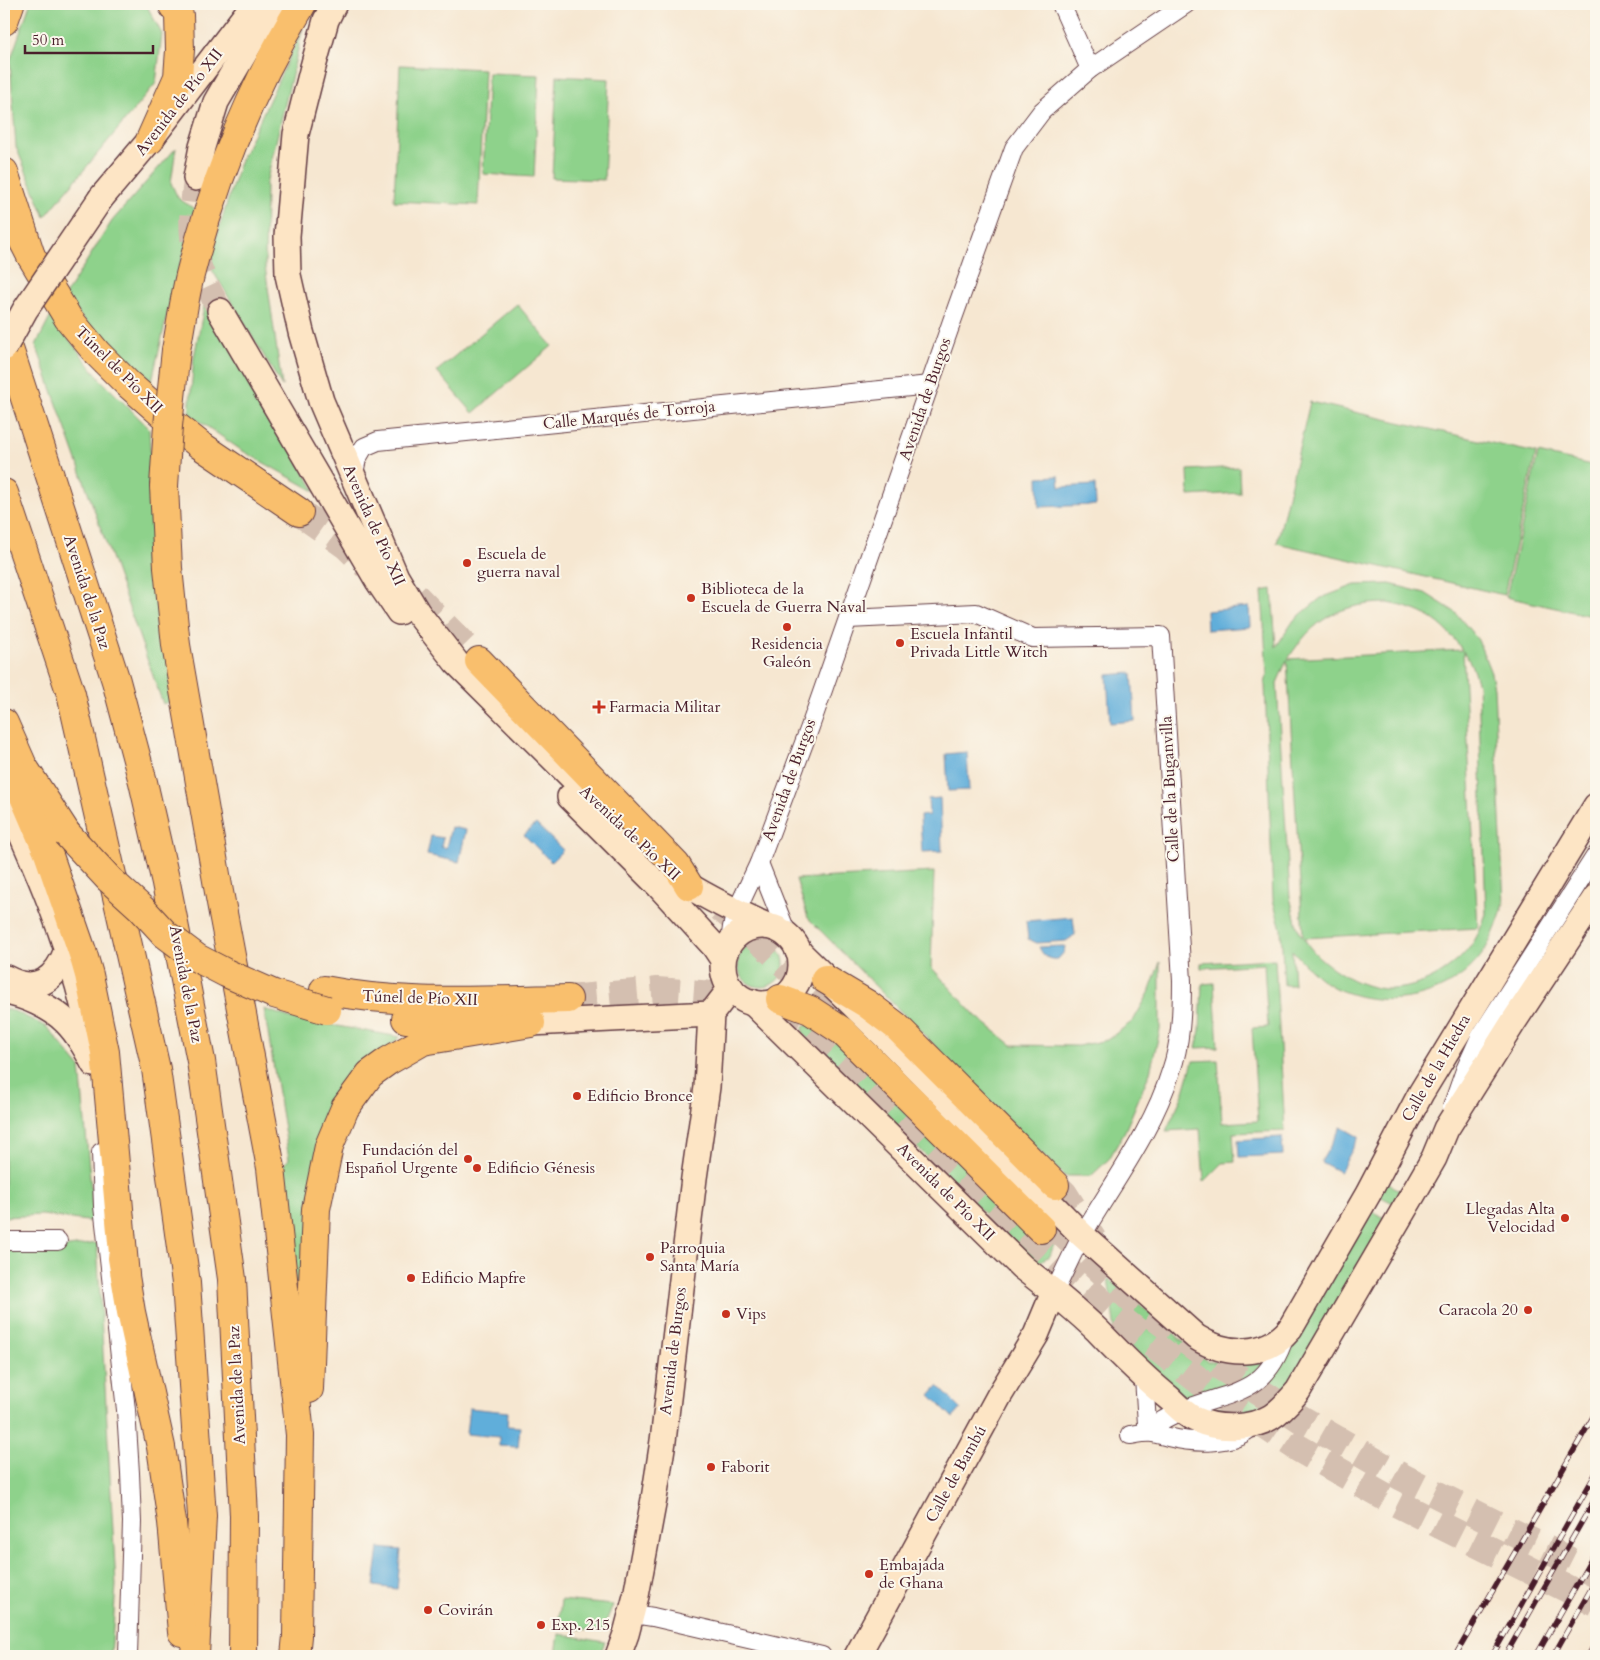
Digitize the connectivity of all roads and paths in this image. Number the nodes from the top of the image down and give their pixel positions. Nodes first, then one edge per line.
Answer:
1 (10, 4) edge
2 (172, 4) edge
3 (254, 4) edge
4 (273, 4) edge
5 (302, 4) edge
6 (334, 4) edge
7 (1061, 4) edge
8 (1186, 4) edge
9 (4, 21) edge
10 (1090, 69) junction
11 (150, 140) junction
12 (4, 172) edge
13 (196, 178) tunnel mouth
14 (4, 204) edge
15 (31, 256) junction
16 (220, 311) tunnel mouth
17 (4, 334) edge
18 (4, 348) edge
19 (930, 385) junction
20 (353, 479) junction
21 (4, 493) edge
22 (302, 508) tunnel mouth
23 (848, 618) junction
24 (479, 661) tunnel mouth
25 (4, 723) edge
26 (4, 750) edge
27 (4, 795) edge
28 (1596, 806) edge
29 (1596, 855) edge
30 (759, 863) junction
31 (692, 888) junction
32 (1596, 897) edge
33 (736, 912) junction
34 (784, 938) junction
35 (67, 950) junction
36 (726, 950) junction
37 (4, 977) edge
38 (825, 979) junction
39 (731, 988) junction
40 (4, 992) edge
41 (568, 999) tunnel mouth
42 (780, 999) junction
43 (326, 1000) junction
44 (752, 1002) junction
45 (711, 1014) junction
46 (531, 1023) junction
47 (94, 1064) junction
48 (1446, 1129) junction
49 (101, 1151) junction
50 (1055, 1185) tunnel mouth
51 (1042, 1229) dead end
52 (1082, 1235) junction
53 (4, 1241) edge
54 (58, 1241) dead end
55 (125, 1276) junction
56 (1054, 1292) junction
57 (1285, 1336) junction
58 (1144, 1378) junction
59 (1183, 1410) junction
60 (1254, 1424) junction
61 (1152, 1432) junction
62 (300, 1435) junction
63 (1130, 1435) dead end
64 (630, 1619) junction
65 (128, 1656) edge
66 (184, 1656) edge
67 (195, 1656) edge
68 (243, 1656) edge
69 (295, 1656) edge
70 (618, 1656) edge
71 (822, 1656) edge
72 (857, 1656) edge

1 - 9 main road
2 - 11 main road
3 - 11 main road, Avenida de Pío XII
4 - 13 main road, Avenida de Pío XII
5 - 62 main road, bridge
6 - 20 main road, Avenida de Pío XII
7 - 10 street
8 - 10 street, Avenida de Burgos
10 - 19 street, Avenida de Burgos
11 - 18 main road, Avenida de Pío XII, bridge
12 - 15 main road
14 - 15 main road
15 - 22 main road, Túnel de Pío XII
16 - 36 main road, Avenida de Pío XII
17 - 68 main road, Avenida de la Paz
19 - 20 street, Calle Marqués de Torroja
19 - 23 street, Avenida de Burgos
20 - 31 main road, Avenida de Pío XII
21 - 67 main road
23 - 30 street, Avenida de Burgos
23 - 52 street, Calle de la Buganvilla
24 - 31 main road
25 - 43 main road, Túnel de Pío XII, bridge
26 - 55 main road
27 - 35 main road
28 - 57 main road, Calle de la Hiedra
29 - 48 street, Calle de la Hiedra
30 - 33 street, Avenida de Burgos
30 - 34 street, Avenida de Burgos
31 - 33 main road, Avenida de Pío XII
32 - 48 main road, Calle de la Hiedra
33 - 34 main road, Avenida de Pío XII
33 - 36 street, Avenida de Burgos
34 - 36 main road
34 - 38 main road, Avenida de Pío XII
34 - 42 main road, Avenida de Burgos
35 - 37 main road
35 - 47 main road
36 - 39 main road, Avenida de Burgos
38 - 50 main road
38 - 52 main road, Avenida de Pío XII
39 - 44 main road
39 - 45 main road
40 - 47 main road
41 - 43 main road, Túnel de Pío XII
42 - 44 main road
42 - 51 main road
43 - 46 main road
44 - 56 main road, Avenida de Pío XII
45 - 46 main road
45 - 64 main road, Avenida de Burgos
46 - 62 main road
47 - 49 main road
48 - 60 main road, Calle de la Hiedra
49 - 55 main road
49 - 65 street
52 - 56 street
52 - 57 main road, Calle de la Hiedra
53 - 54 street
55 - 66 main road
56 - 58 main road, Avenida de Pío XII
56 - 72 main road, Calle de Bambú
57 - 59 street, Calle de la Hiedra
58 - 59 main road, Calle de la Hiedra
58 - 61 street
59 - 60 main road, Calle de la Hiedra
59 - 61 street, Calle de la Hiedra
60 - 61 street, Calle de la Hiedra
61 - 63 street, Calle de la Hiedra
62 - 69 main road
64 - 70 main road, Avenida de Burgos
64 - 71 street

